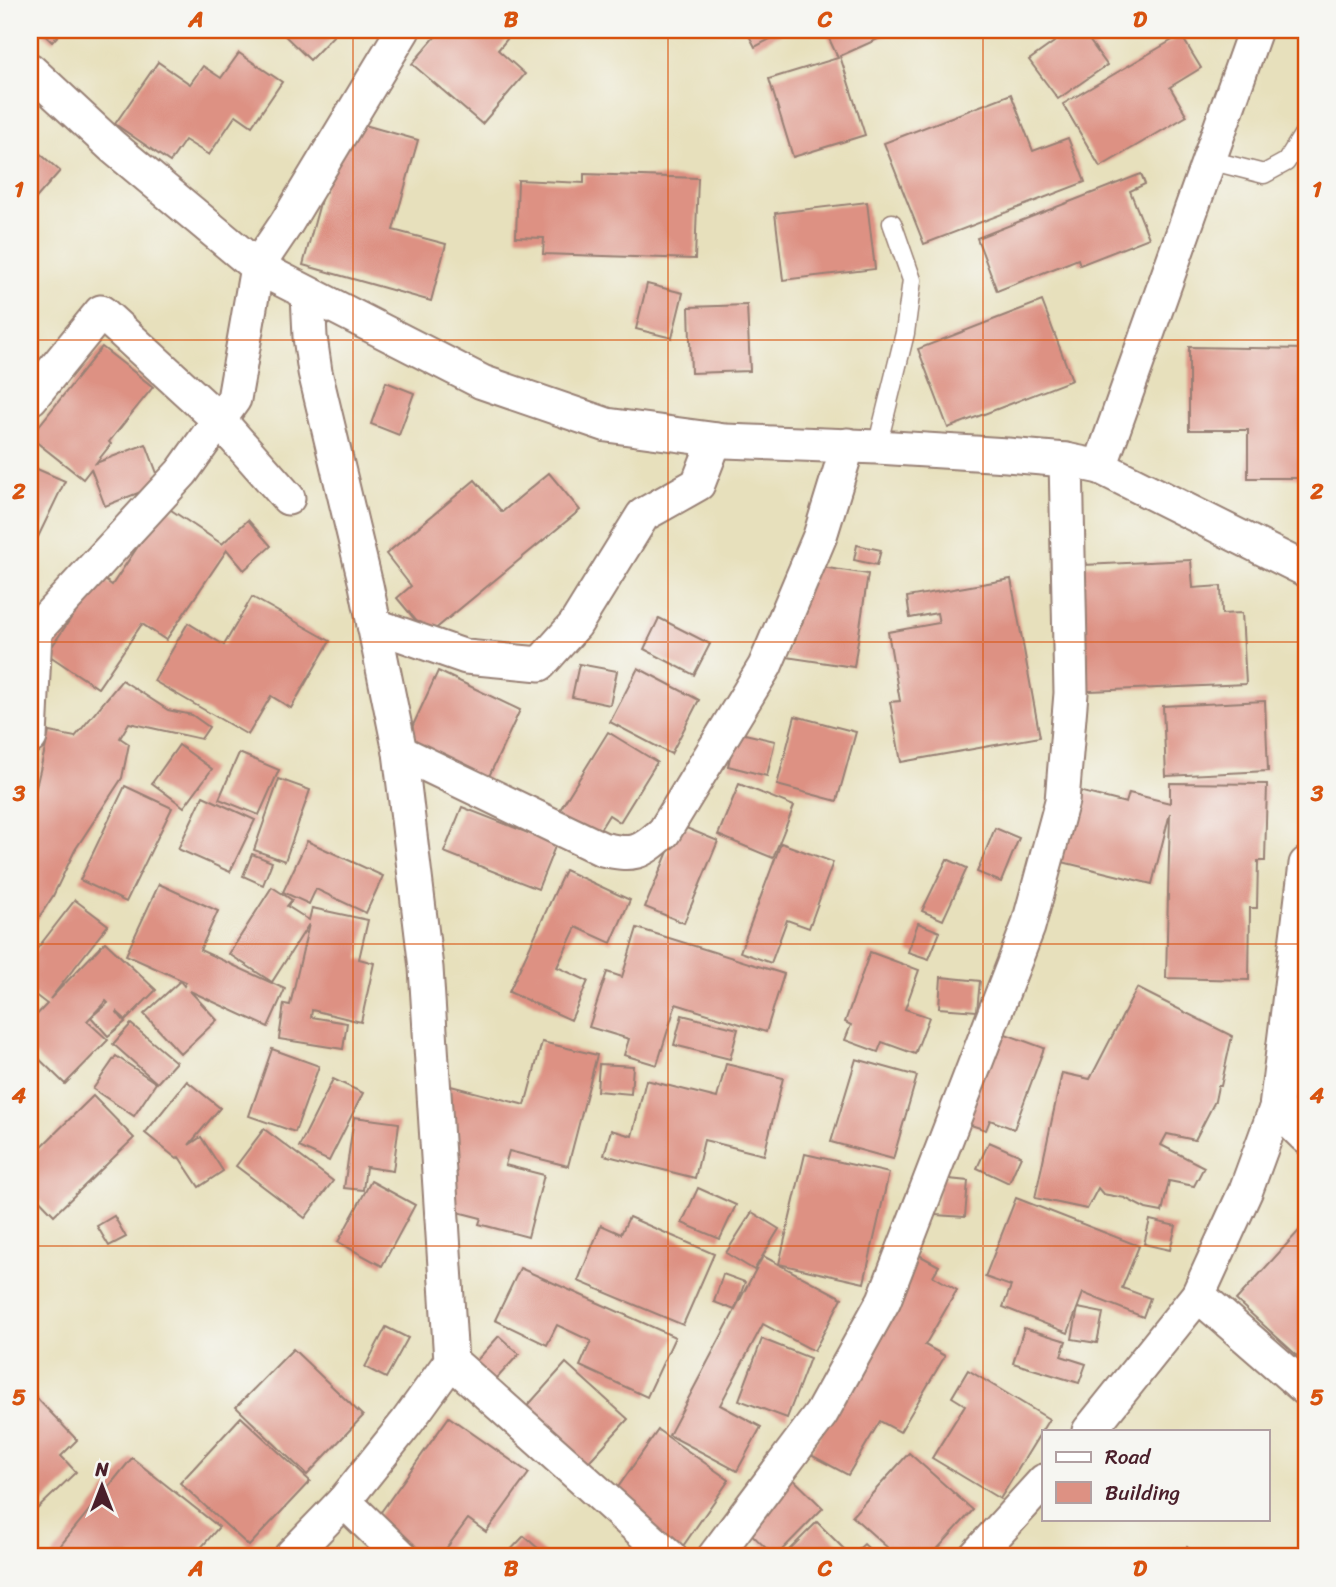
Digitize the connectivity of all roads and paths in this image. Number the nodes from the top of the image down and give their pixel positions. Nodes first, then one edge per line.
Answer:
1 (403, 30) edge
2 (1255, 30) edge
3 (30, 70) edge
4 (1306, 130) edge
5 (1209, 160) junction
6 (892, 223) dead end
7 (257, 267) junction
8 (308, 294) junction
9 (31, 398) edge
10 (219, 421) junction
11 (715, 440) junction
12 (862, 446) junction
13 (1066, 460) junction
14 (1100, 467) junction
15 (288, 498) dead end
16 (1306, 570) edge
17 (374, 625) junction
18 (30, 737) edge
19 (400, 752) junction
20 (1306, 864) edge
21 (1276, 1108) junction
22 (1306, 1137) edge
23 (1198, 1295) junction
24 (451, 1361) junction
25 (1306, 1389) edge
26 (1090, 1430) edge
27 (1042, 1483) edge
28 (344, 1501) junction
29 (290, 1557) edge
30 (402, 1557) edge
31 (670, 1557) edge
32 (714, 1557) edge
33 (975, 1557) edge

1 - 7 street
2 - 5 street
3 - 7 street
4 - 5 lane
5 - 14 street
6 - 12 lane
7 - 8 street
7 - 10 street
8 - 11 street
8 - 17 street
9 - 10 street
10 - 15 street
10 - 18 street
11 - 12 street
11 - 17 street
12 - 13 street
12 - 19 street
13 - 14 street
13 - 32 street
14 - 16 street
17 - 19 street
19 - 24 street
20 - 21 street
21 - 22 street
21 - 23 street
23 - 25 street
23 - 26 street
24 - 28 street
24 - 31 street
27 - 33 street
28 - 29 street
28 - 30 street

